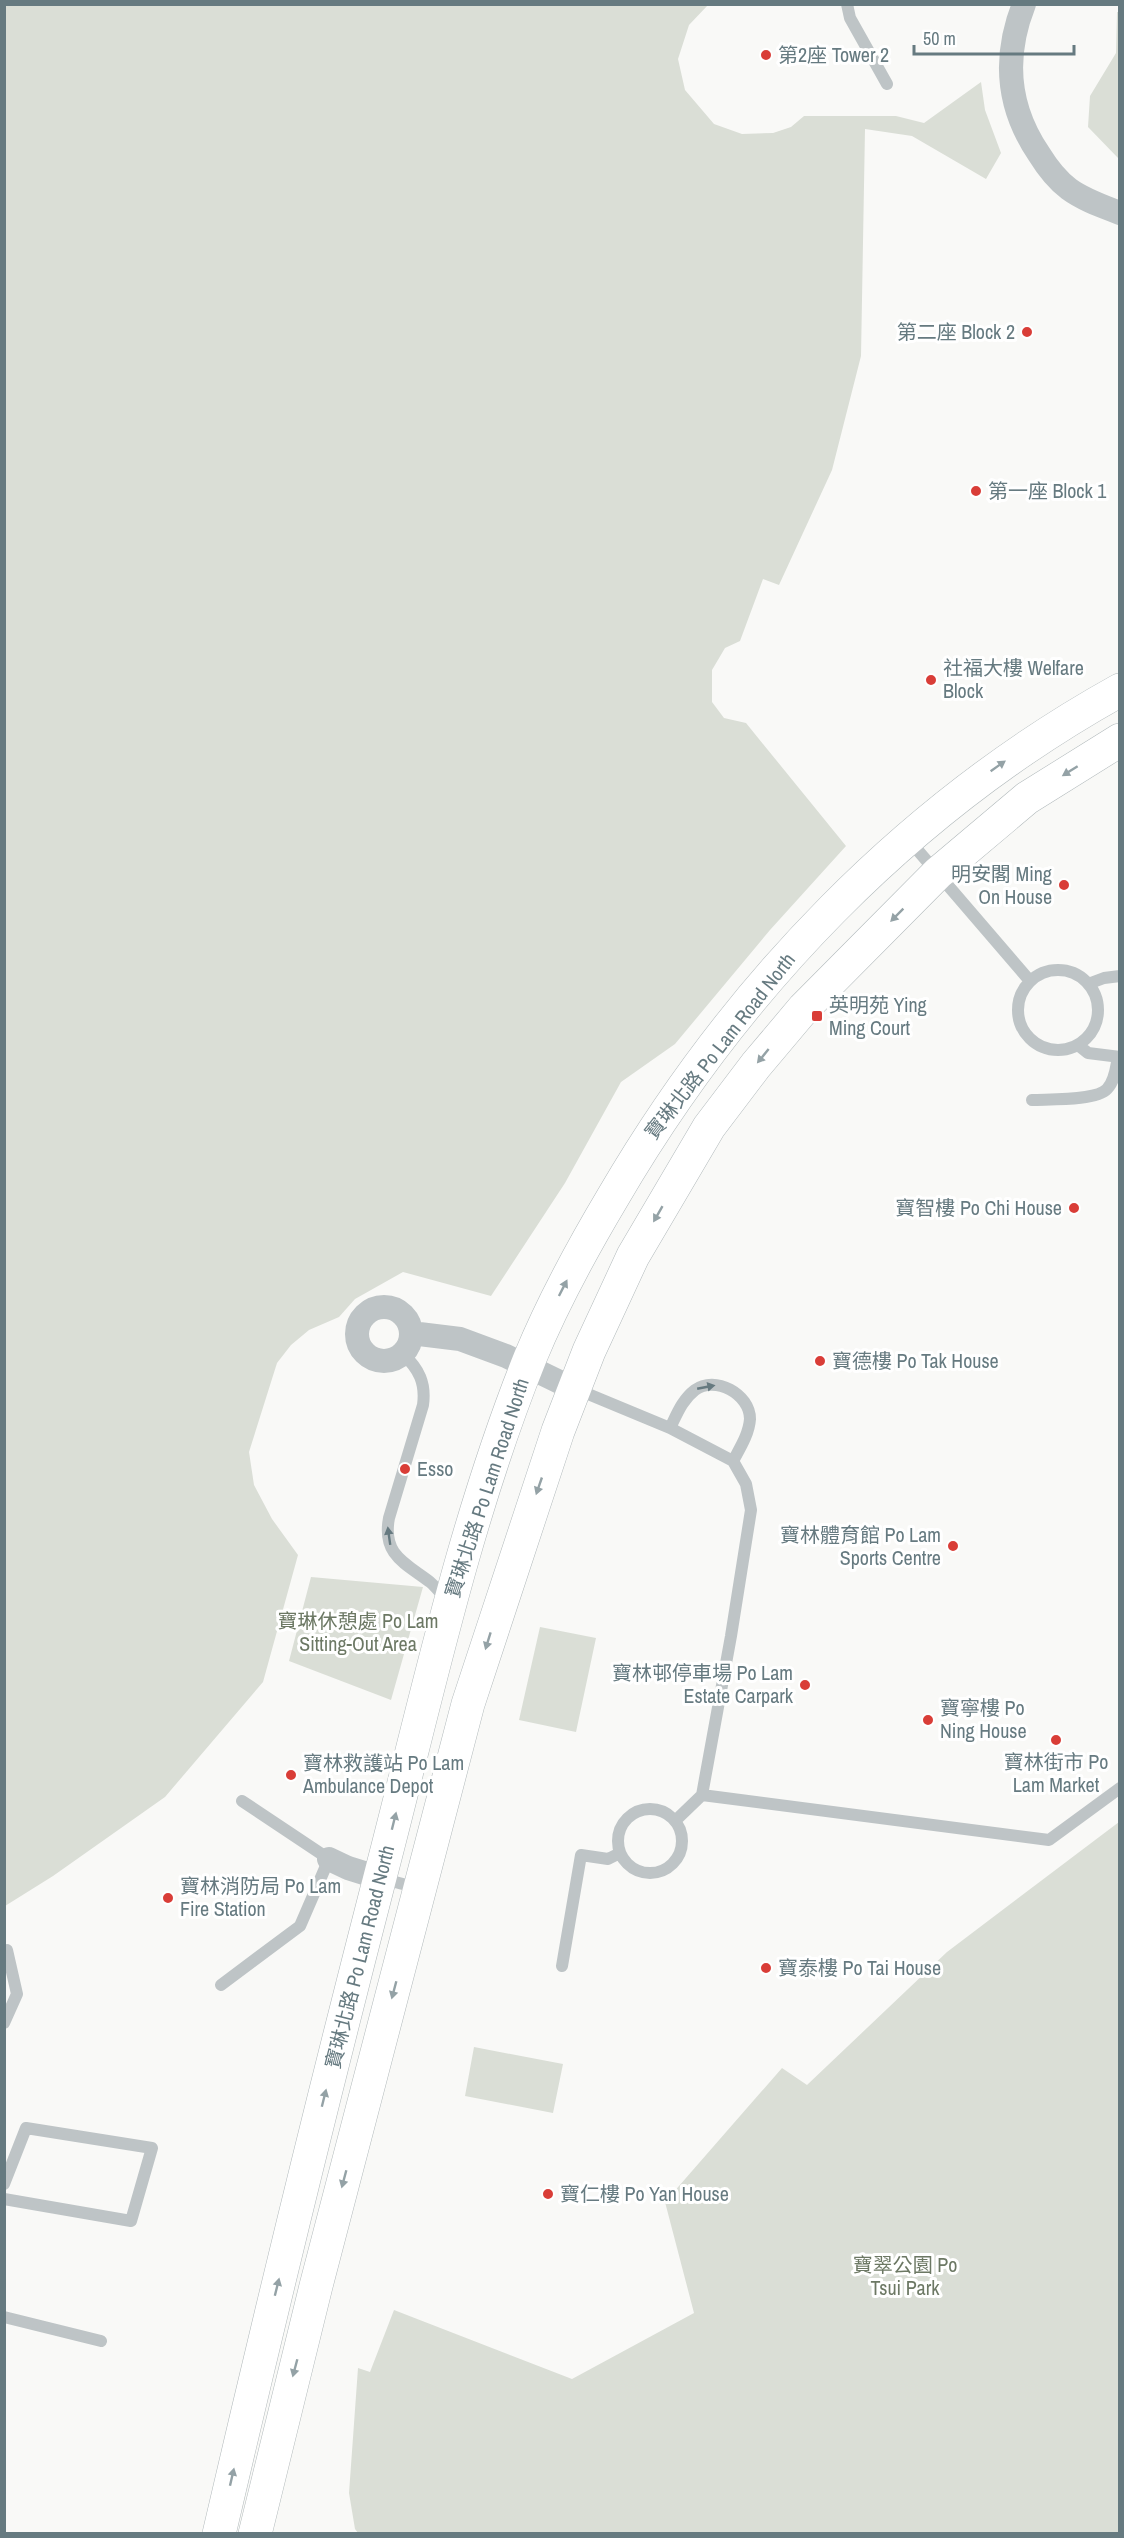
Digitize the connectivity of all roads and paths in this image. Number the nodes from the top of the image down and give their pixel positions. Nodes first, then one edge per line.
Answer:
1 (847, 4) edge
2 (1024, 4) edge
3 (887, 84) dead end
4 (1119, 213) edge
5 (1119, 690) edge
6 (1119, 740) edge
7 (907, 838) junction
8 (938, 873) junction
9 (1119, 976) edge
10 (1030, 981) junction
11 (1088, 984) junction
12 (1078, 1045) junction
13 (1119, 1057) edge
14 (1032, 1101) dead end
15 (407, 1343) joint
16 (527, 1366) junction
17 (574, 1389) junction
18 (670, 1428) junction
19 (733, 1461) junction
20 (450, 1603) junction
21 (1119, 1788) edge
22 (702, 1795) junction
23 (242, 1801) dead end
24 (675, 1821) junction
25 (620, 1853) junction
26 (329, 1859) junction
27 (380, 1878) junction
28 (419, 1888) junction
29 (7, 1950) dead end
30 (562, 1966) dead end
31 (221, 1985) dead end
32 (4, 2023) edge
33 (4, 2184) edge
34 (4, 2199) edge
35 (4, 2318) edge
36 (101, 2341) dead end
37 (219, 2534) edge
38 (255, 2534) edge

1 - 3 lane
2 - 4 street
7 -> 5 main road, 寶琳北路 Po Lam Road North
6 -> 8 main road, 寶琳北路 Po Lam Road North
7 - 8 lane
16 -> 7 main road, 寶琳北路 Po Lam Road North
8 - 10 lane
8 -> 17 main road, 寶琳北路 Po Lam Road North
9 - 11 lane
10 - 11 lane
10 - 12 lane
11 - 12 lane
12 - 13 lane
13 - 14 lane
15 - 16 street
20 -> 15 lane
16 - 17 street
16 - 20 main road, 寶琳北路 Po Lam Road North
17 - 18 lane
17 -> 28 main road, 寶琳北路 Po Lam Road North
18 - 19 lane
18 -> 19 lane
19 - 22 lane
27 -> 20 main road, 寶琳北路 Po Lam Road North
21 - 22 lane
22 - 24 lane
23 - 26 lane
24 - 25 lane
24 - 25 lane
25 - 30 lane
26 - 27 street
26 - 31 lane
27 - 28 lane
37 -> 27 main road, 寶琳北路 Po Lam Road North
28 -> 38 main road, 寶琳北路 Po Lam Road North
29 - 32 lane
33 - 34 lane
35 - 36 lane

